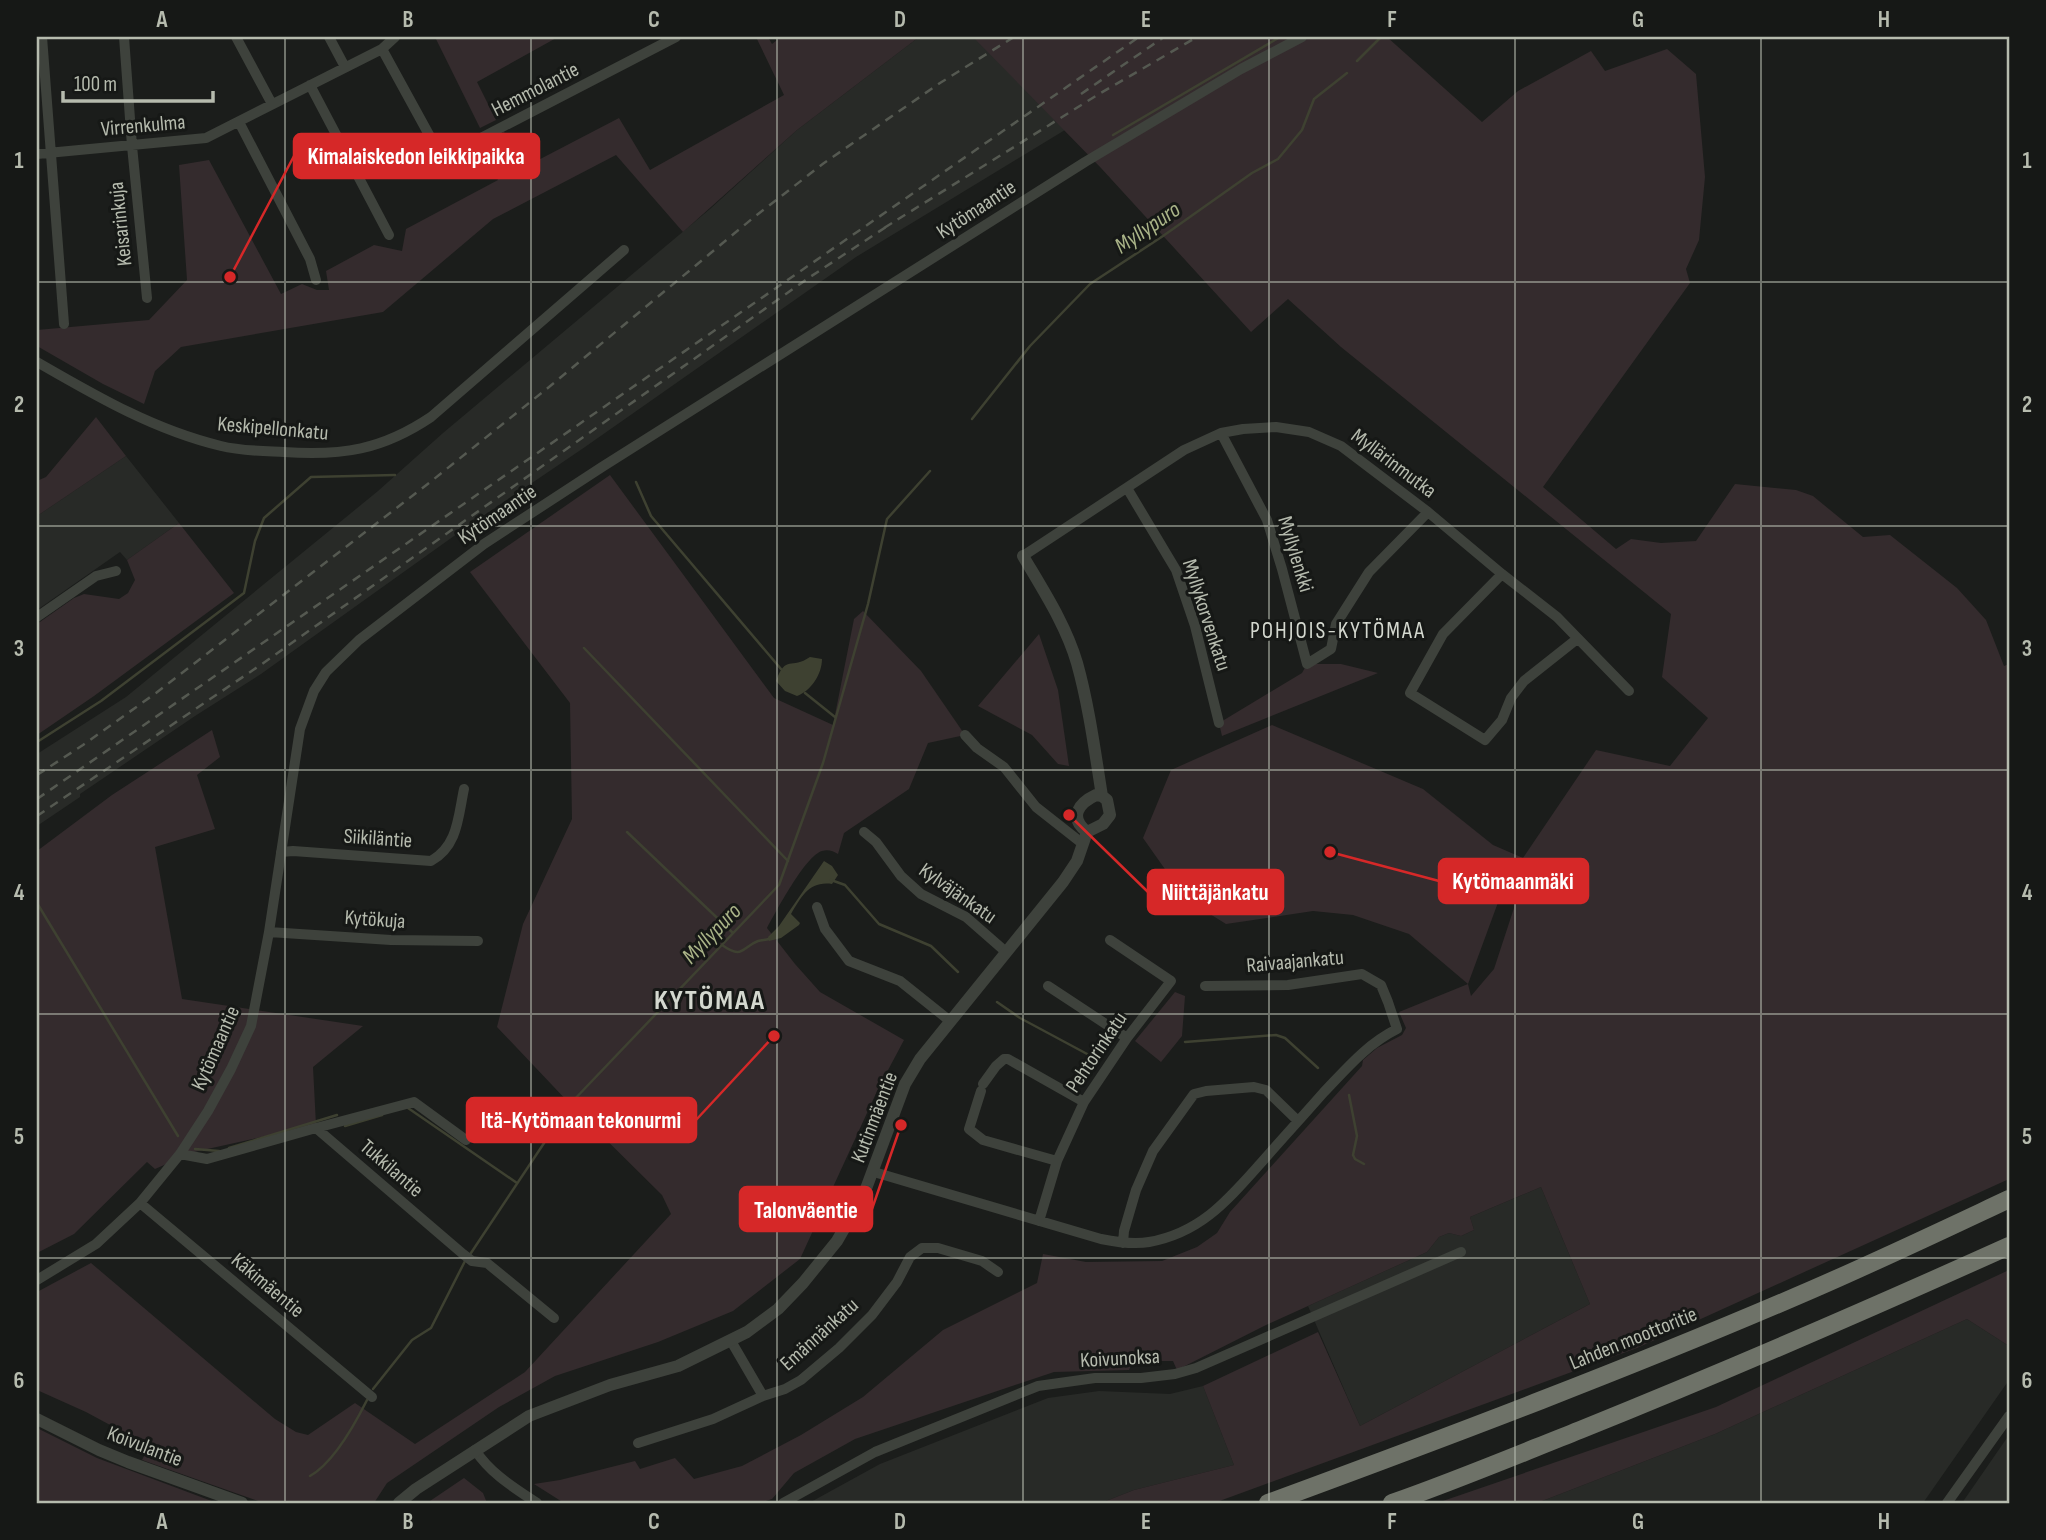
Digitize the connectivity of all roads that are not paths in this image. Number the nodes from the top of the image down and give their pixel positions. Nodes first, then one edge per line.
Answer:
1 (42, 37) edge
2 (124, 37) edge
3 (236, 37) edge
4 (329, 37) edge
5 (395, 37) edge
6 (676, 37) edge
7 (1302, 37) edge
8 (382, 49) junction
9 (345, 67) junction
10 (310, 85) junction
11 (272, 104) junction
12 (239, 122) junction
13 (132, 146) junction
14 (50, 152) junction
15 (37, 154) edge
16 (389, 235) dead end
17 (624, 250) dead end
18 (316, 280) dead end
19 (146, 298) dead end
20 (64, 324) dead end
21 (37, 362) edge
22 (1221, 433) junction
23 (1127, 488) junction
24 (1428, 512) junction
25 (1023, 556) joint
26 (116, 571) dead end
27 (1502, 574) junction
28 (37, 617) edge
29 (1577, 639) junction
30 (1629, 691) dead end
31 (1219, 723) dead end
32 (965, 735) dead end
33 (464, 789) dead end
34 (1102, 796) junction
35 (864, 832) dead end
36 (1085, 838) junction
37 (281, 852) junction
38 (817, 907) dead end
39 (269, 932) junction
40 (1110, 940) dead end
41 (478, 941) dead end
42 (1006, 952) junction
43 (1048, 986) dead end
44 (1205, 986) dead end
45 (950, 1021) junction
46 (1127, 1038) junction
47 (1084, 1102) junction
48 (1298, 1121) junction
49 (316, 1128) junction
50 (466, 1140) dead end
51 (180, 1154) junction
52 (1057, 1161) junction
53 (874, 1172) junction
54 (2009, 1199) edge
55 (140, 1203) junction
56 (1039, 1221) junction
57 (1123, 1242) junction
58 (2009, 1246) edge
59 (1461, 1252) dead end
60 (998, 1272) dead end
61 (37, 1280) edge
62 (554, 1318) dead end
63 (731, 1341) junction
64 (763, 1396) junction
65 (372, 1397) dead end
66 (2009, 1416) edge
67 (37, 1419) edge
68 (638, 1443) dead end
69 (475, 1450) junction
70 (242, 1503) edge
71 (400, 1503) edge
72 (537, 1503) edge
73 (783, 1503) edge
74 (1268, 1503) edge
75 (1392, 1503) edge
76 (1947, 1503) edge

1 - 14 street
2 - 13 street, Keisarinkuja
3 - 11 street
4 - 9 street
5 - 8 street, Virrenkulma
6 - 8 street, Hemmolantie
7 - 37 street, Kytömaantie
8 - 9 street, Virrenkulma
9 - 10 street, Virrenkulma
10 - 11 street, Virrenkulma
10 - 16 street
11 - 12 street, Virrenkulma
12 - 13 street, Virrenkulma
12 - 18 street
13 - 14 street, Virrenkulma
13 - 19 street, Keisarinkuja
14 - 15 street, Virrenkulma
14 - 20 street
17 - 21 street, Keskipellonkatu
22 - 23 street, Myllärinmutka
22 - 24 street, Myllärinmutka
22 - 24 street, Myllylenkki
23 - 25 street, Myllärinmutka
23 - 31 street, Myllykorvenkatu
24 - 27 street, Myllärinmutka
25 - 34 street, Kutinmäentie
26 - 28 street
27 - 29 street, Myllärinmutka
27 - 29 street
29 - 30 street, Myllärinmutka
32 - 36 street
33 - 37 street, Siikiläntie
34 - 36 street, Kutinmäentie
34 - 36 street
35 - 42 street, Kylväjänkatu
36 - 42 street, Kutinmäentie
37 - 39 street, Kytömaantie
38 - 45 street
39 - 41 street, Kytökuja
39 - 51 street, Kytömaantie
40 - 46 street, Pehtorinkatu
42 - 45 street, Kutinmäentie
43 - 46 street
44 - 48 street, Raivaajankatu
45 - 53 street, Kutinmäentie
46 - 47 street, Pehtorinkatu
47 - 52 street, Pehtorinkatu
47 - 52 street
48 - 57 street
48 - 57 street
49 - 50 street
49 - 51 street
49 - 62 street, Tukkilantie
51 - 55 street, Kytömaantie
52 - 56 street, Pehtorinkatu
53 - 56 street
53 - 63 street, Kutinmäentie
54 - 74 highway, Lahden moottoritie
55 - 61 street, Kytömaantie
55 - 65 street, Käkimäentie
56 - 57 street
58 - 75 highway
59 - 73 street, Koivunoksa
60 - 64 street, Emännänkatu
63 - 64 street
63 - 69 street, Kutinmäentie
64 - 68 street, Emännänkatu
66 - 76 street
67 - 70 street, Koivulantie
69 - 71 street, Kutinmäentie
69 - 72 street

